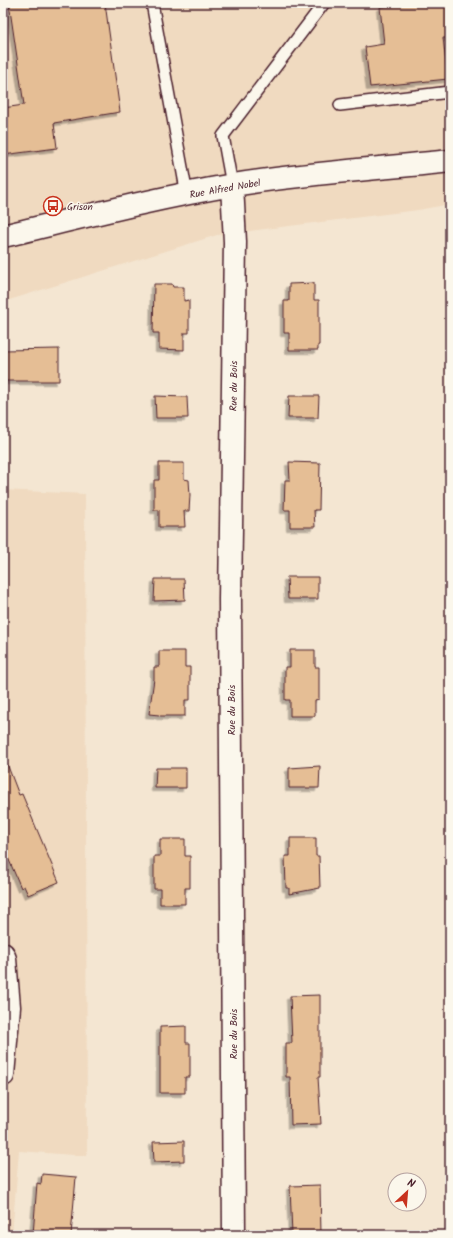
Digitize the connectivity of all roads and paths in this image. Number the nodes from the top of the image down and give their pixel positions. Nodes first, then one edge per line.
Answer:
1 (152, 3) edge
2 (324, 3) edge
3 (450, 92) edge
4 (340, 105) dead end
5 (450, 162) edge
6 (232, 185) junction
7 (187, 195) junction
8 (3, 236) edge
9 (3, 954) edge
10 (3, 1075) edge
11 (234, 1235) edge

1 - 7 lane
2 - 6 lane
3 - 4 lane
5 - 6 street, Rue Alfred Nobel
6 - 7 street, Rue Alfred Nobel
6 - 11 street, Rue du Bois
7 - 8 street, Rue Alfred Nobel
9 - 10 street

